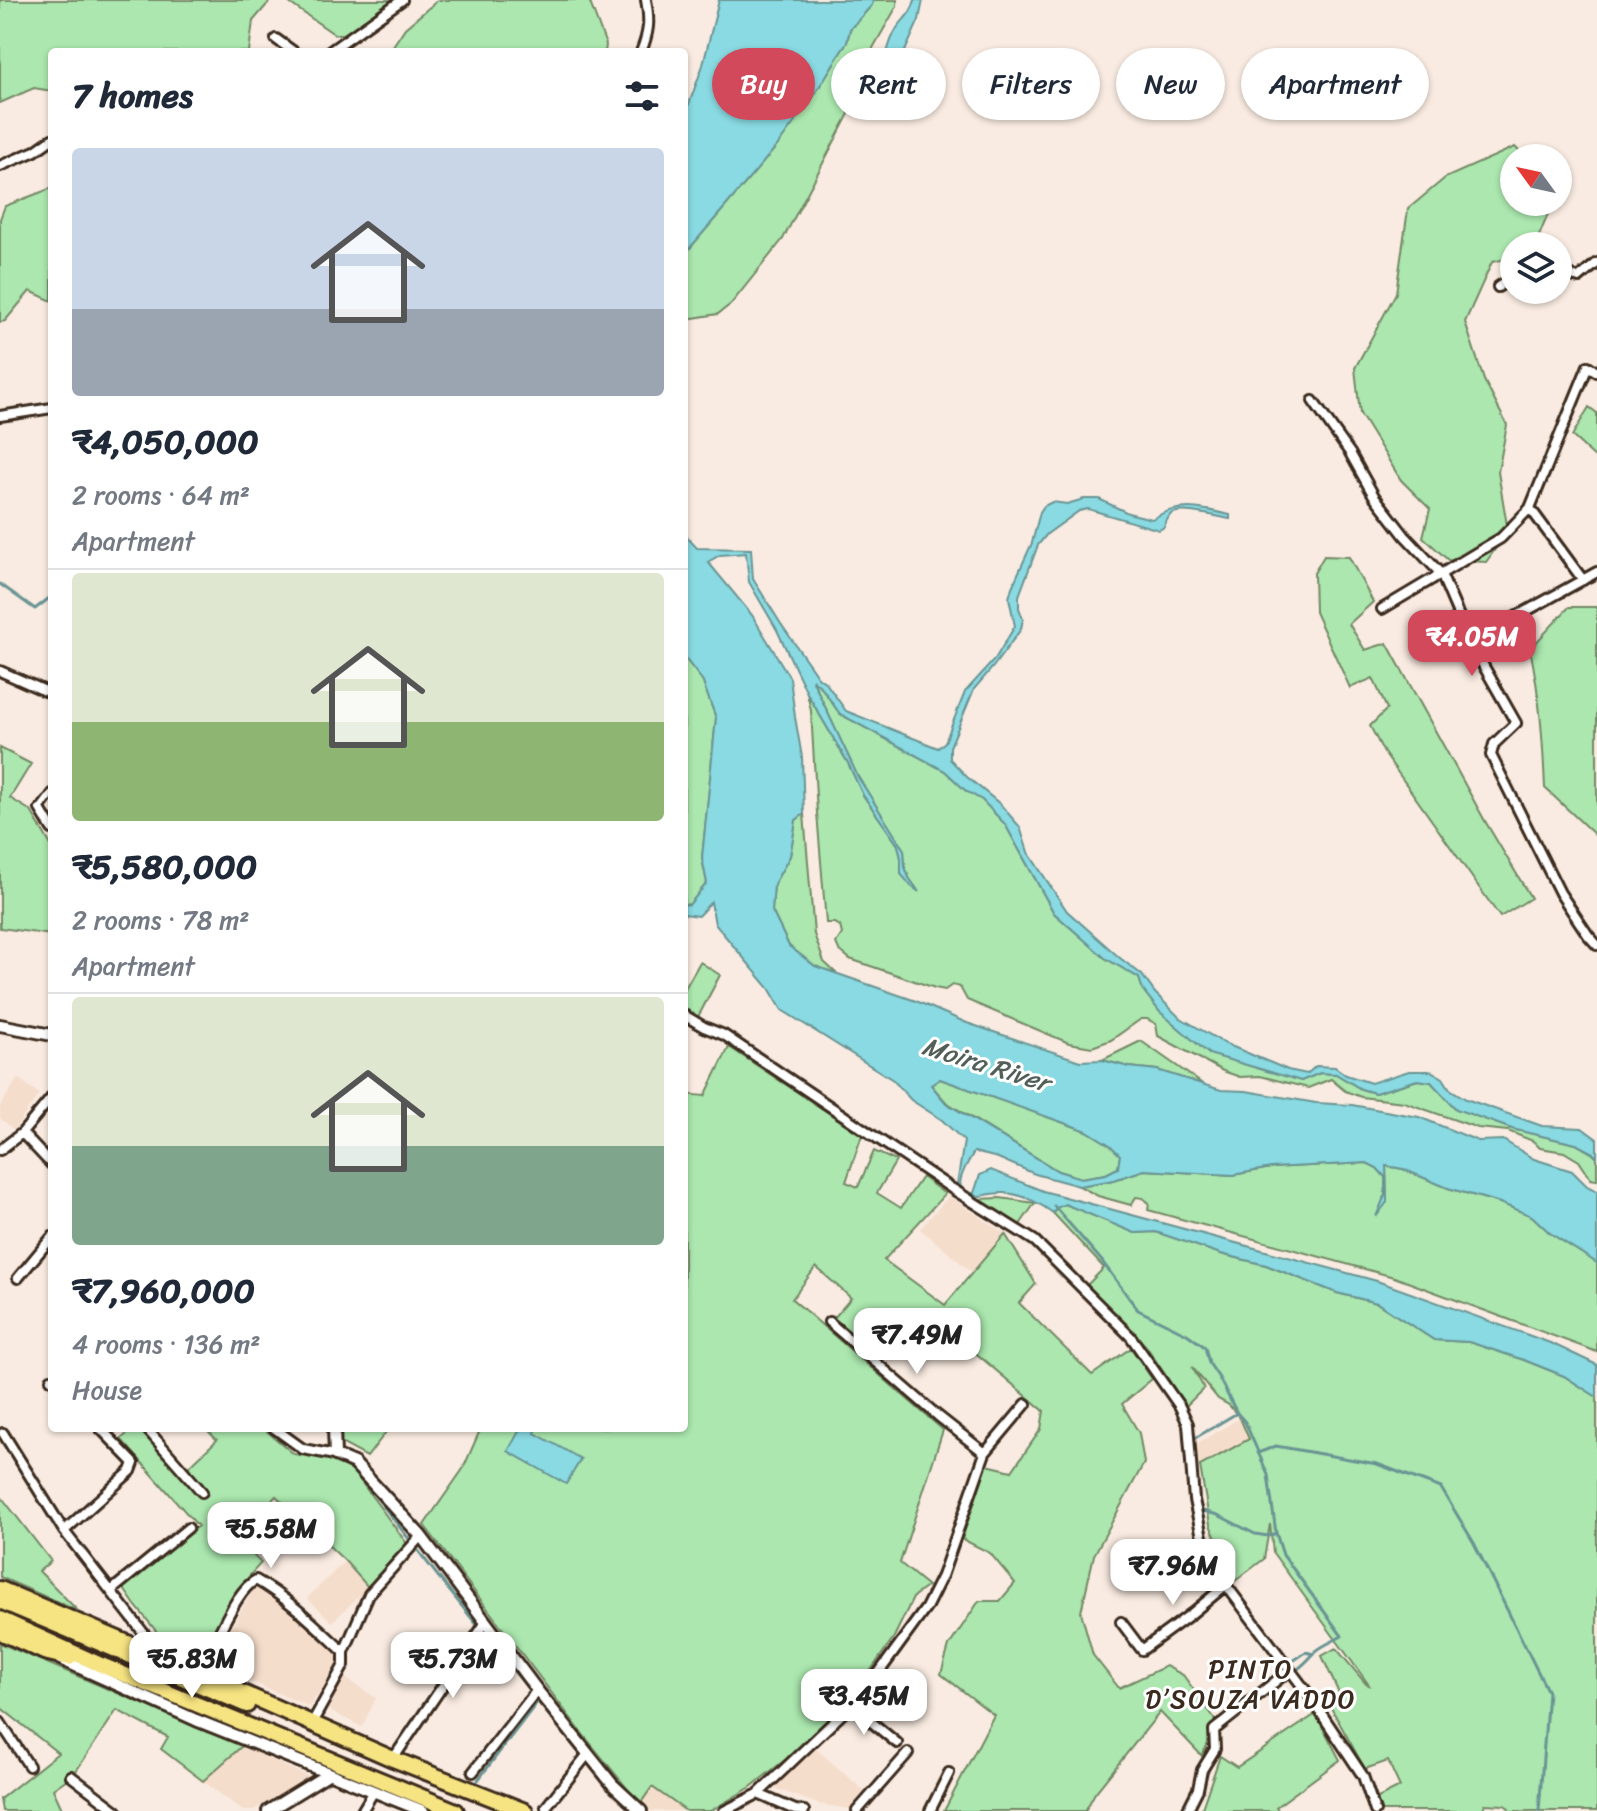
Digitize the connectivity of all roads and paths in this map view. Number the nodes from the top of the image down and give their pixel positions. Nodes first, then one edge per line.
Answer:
1 (402, 0) edge
2 (646, 0) edge
3 (276, 39) dead end
4 (288, 48) edge
5 (335, 48) edge
6 (643, 48) edge
7 (48, 142) edge
8 (0, 166) edge
9 (1597, 263) edge
10 (1572, 276) edge
11 (1597, 372) edge
12 (1313, 401) dead end
13 (48, 409) edge
14 (0, 416) edge
15 (1530, 508) junction
16 (1597, 572) edge
17 (1441, 574) junction
18 (1583, 580) junction
19 (1382, 609) dead end
20 (1470, 642) junction
21 (0, 671) edge
22 (48, 692) edge
23 (48, 798) edge
24 (40, 809) joint
25 (48, 822) edge
26 (1597, 945) edge
27 (688, 1017) edge
28 (0, 1025) edge
29 (48, 1034) edge
30 (48, 1102) edge
31 (22, 1133) junction
32 (0, 1150) edge
33 (48, 1161) edge
34 (48, 1242) edge
35 (18, 1278) dead end
36 (829, 1322) dead end
37 (1026, 1404) dead end
38 (104, 1432) edge
39 (150, 1432) edge
40 (280, 1432) edge
41 (334, 1432) edge
42 (3, 1433) dead end
43 (985, 1453) junction
44 (335, 1455) junction
45 (202, 1492) dead end
46 (188, 1528) dead end
47 (64, 1531) junction
48 (421, 1536) junction
49 (1226, 1585) junction
50 (0, 1589) edge
51 (112, 1590) junction
52 (0, 1601) edge
53 (0, 1619) edge
54 (486, 1622) junction
55 (1121, 1622) dead end
56 (0, 1632) edge
57 (214, 1642) dead end
58 (44, 1652) junction
59 (344, 1652) junction
60 (163, 1658) junction
61 (101, 1665) junction
62 (1289, 1669) junction
63 (537, 1690) junction
64 (852, 1706) junction
65 (0, 1722) edge
66 (312, 1723) junction
67 (897, 1743) dead end
68 (908, 1753) dead end
69 (588, 1754) junction
70 (393, 1759) junction
71 (29, 1766) dead end
72 (473, 1772) dead end
73 (949, 1773) dead end
74 (328, 1774) junction
75 (71, 1776) dead end
76 (374, 1791) junction
77 (758, 1794) junction
78 (402, 1806) edge
79 (546, 1807) dead end
80 (117, 1811) edge
81 (268, 1811) edge
82 (362, 1811) edge
83 (423, 1811) edge
84 (456, 1811) edge
85 (499, 1811) edge
86 (525, 1811) edge
87 (641, 1811) edge
88 (724, 1811) edge
89 (804, 1811) edge
90 (857, 1811) edge
91 (930, 1811) edge
92 (1187, 1811) edge
93 (1375, 1811) edge

1 - 5 street
2 - 6 street
3 - 4 street
7 - 8 street
9 - 10 street
11 - 15 street
12 - 17 street
13 - 14 street
15 - 17 street
15 - 18 street
16 - 18 street
17 - 19 street
17 - 20 street
18 - 20 street
20 - 26 street
21 - 22 street
23 - 24 street
24 - 25 street
27 - 49 street
28 - 29 street
30 - 31 street
31 - 32 street
31 - 33 street
34 - 35 street
36 - 43 street
37 - 43 street
38 - 47 street
39 - 45 street
40 - 44 street
41 - 44 street
42 - 47 street
43 - 64 street
44 - 48 street
46 - 51 street
47 - 51 street
48 - 54 street
48 - 59 street
49 - 55 street
49 - 62 street
50 - 60 highway
51 - 60 street
52 - 85 highway
53 - 61 highway
54 - 63 street
54 - 70 street
56 - 58 highway
57 - 59 street
58 - 61 highway
58 - 74 street
59 - 66 street
60 - 66 highway
61 - 84 highway
62 - 92 street
62 - 93 street
63 - 69 street
63 - 72 street
64 - 67 street
64 - 77 street
65 - 71 street
66 - 70 highway
68 - 90 street
69 - 79 street
69 - 87 street
70 - 86 highway
73 - 91 street
74 - 76 street
74 - 81 street
75 - 80 street
76 - 78 street
76 - 82 street
77 - 88 street
77 - 89 street
78 - 83 street

